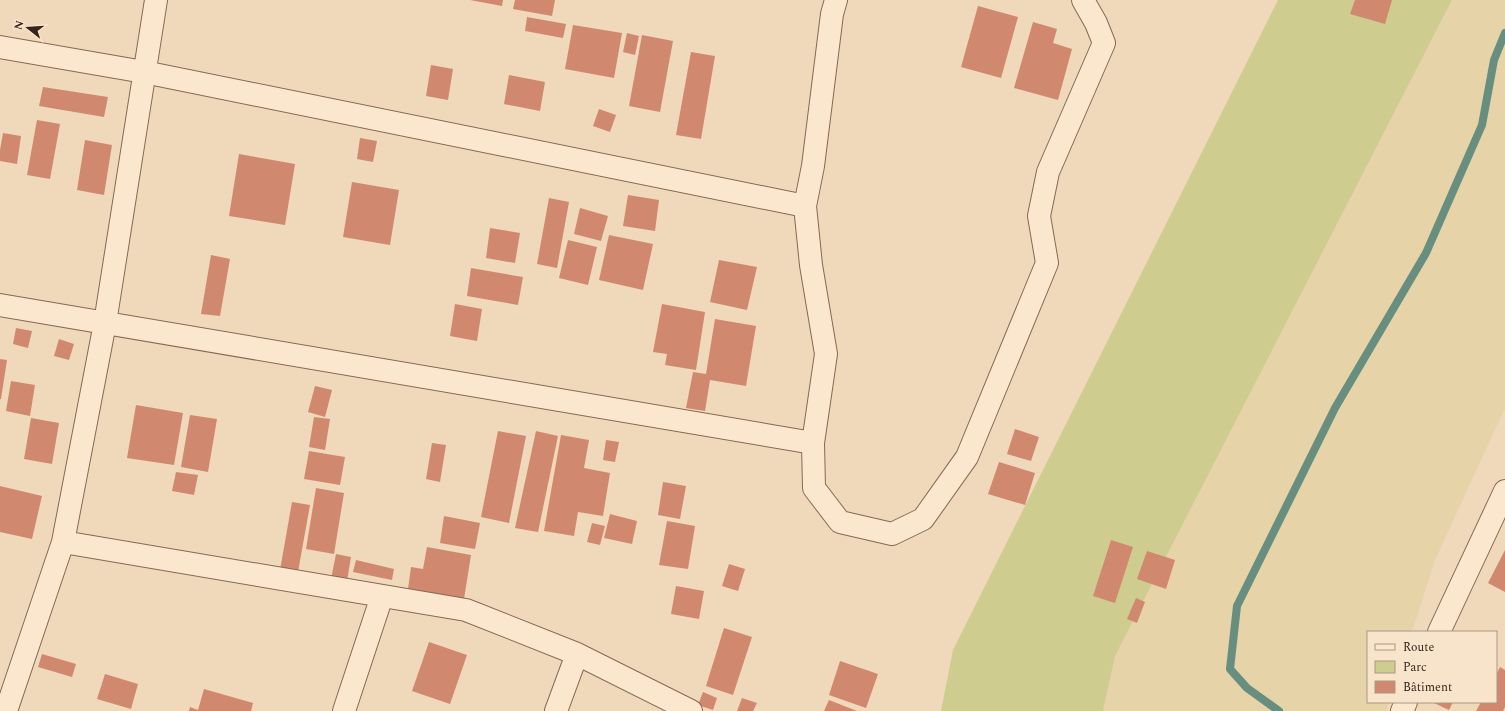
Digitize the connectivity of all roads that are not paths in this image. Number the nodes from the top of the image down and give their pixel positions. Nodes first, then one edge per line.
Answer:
1 (156, 0) edge
2 (836, 0) edge
3 (1083, 0) edge
4 (0, 47) edge
5 (144, 72) junction
6 (805, 206) junction
7 (0, 305) edge
8 (105, 323) junction
9 (813, 443) junction
10 (1505, 491) edge
11 (63, 542) junction
12 (382, 596) junction
13 (1439, 631) edge
14 (577, 654) junction
15 (6, 711) edge
16 (344, 711) edge
17 (556, 711) edge
18 (691, 711) edge

1 - 5 street
2 - 6 street
3 - 9 street
4 - 5 street
5 - 6 street
5 - 8 street
6 - 9 street
7 - 8 street
8 - 9 street
8 - 11 street
10 - 13 street
11 - 12 street
11 - 15 street
12 - 14 street
12 - 16 street
14 - 17 street
14 - 18 street

